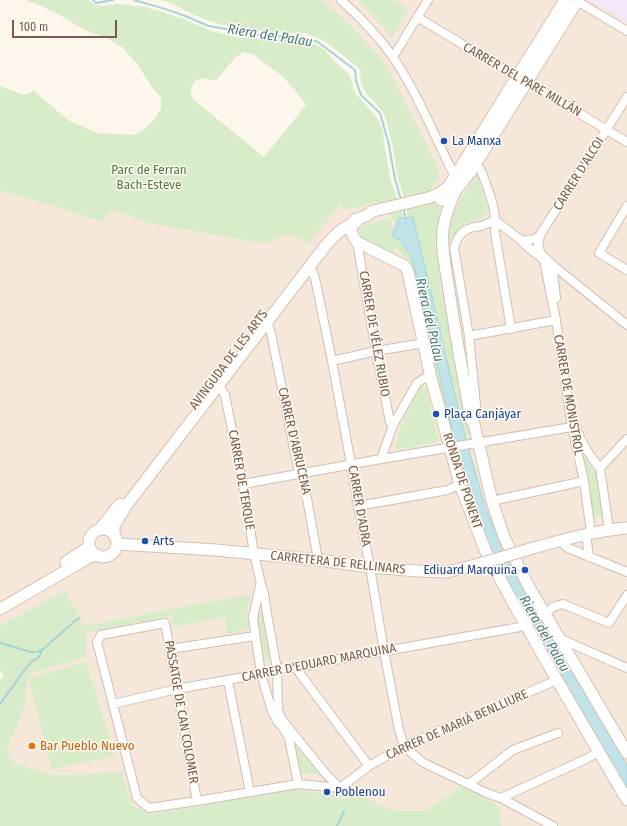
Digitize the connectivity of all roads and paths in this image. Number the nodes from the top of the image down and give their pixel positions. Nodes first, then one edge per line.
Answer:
1 (341, 0) edge
2 (428, 0) edge
3 (565, 0) edge
4 (577, 0) edge
5 (417, 17) junction
6 (627, 30) edge
7 (392, 57) junction
8 (522, 80) junction
9 (627, 97) edge
10 (491, 119) junction
11 (607, 130) junction
12 (627, 142) edge
13 (478, 164) junction
14 (455, 177) junction
15 (455, 191) junction
16 (428, 202) junction
17 (627, 206) edge
18 (380, 211) junction
19 (496, 221) junction
20 (353, 233) junction
21 (540, 235) junction
22 (522, 241) junction
23 (552, 264) junction
24 (310, 266) junction
25 (627, 270) edge
26 (556, 320) junction
27 (267, 322) junction
28 (627, 325) edge
29 (511, 329) junction
30 (468, 336) junction
31 (424, 343) junction
32 (376, 351) junction
33 (332, 361) junction
34 (431, 378) junction
35 (216, 383) junction
36 (474, 424) junction
37 (393, 425) junction
38 (572, 426) junction
39 (627, 439) edge
40 (478, 443) junction
41 (451, 448) junction
42 (381, 459) junction
43 (351, 464) junction
44 (600, 468) junction
45 (299, 474) junction
46 (584, 480) junction
47 (243, 484) junction
48 (460, 484) junction
49 (492, 501) junction
50 (358, 506) junction
51 (627, 528) edge
52 (100, 529) junction
53 (610, 529) junction
54 (588, 533) junction
55 (115, 539) junction
56 (560, 540) junction
57 (92, 551) junction
58 (254, 554) junction
59 (589, 557) junction
60 (318, 560) junction
61 (370, 567) junction
62 (627, 572) edge
63 (260, 584) junction
64 (627, 595) edge
65 (0, 601) edge
66 (0, 609) edge
67 (254, 612) junction
68 (267, 614) junction
69 (545, 614) junction
70 (526, 625) junction
71 (255, 636) junction
72 (559, 638) junction
73 (170, 649) junction
74 (384, 651) junction
75 (295, 668) junction
76 (627, 668) edge
77 (276, 670) junction
78 (261, 674) junction
79 (557, 680) junction
80 (228, 681) junction
81 (176, 689) junction
82 (113, 704) junction
83 (558, 733) dead end
84 (404, 746) junction
85 (598, 752) junction
86 (627, 753) edge
87 (369, 766) junction
88 (298, 784) junction
89 (469, 784) junction
90 (340, 788) junction
91 (250, 792) junction
92 (501, 798) junction
93 (627, 800) edge
94 (198, 801) junction
95 (553, 826) edge

1 - 7 street, RONDA DE PONENT
2 - 5 street
3 - 8 main road
4 - 6 street
4 - 8 main road
5 - 7 street
5 - 8 street, CARRER DEL PARE MILLÁN
7 - 14 street, RONDA DE PONENT
8 - 10 main road
8 - 11 street, CARRER DEL PARE MILLÁN
8 - 13 main road
9 - 11 street, CARRER D'ALCOI
10 - 13 main road
10 - 14 main road
11 - 12 street, CARRER DEL PARE MILLÁN
11 - 21 street, CARRER D'ALCOI
13 - 15 main road
13 - 19 street
14 - 15 street, RONDA DE PONENT
14 - 16 main road
15 - 16 main road
15 - 36 main road, RONDA DE PONENT
16 - 18 main road
17 - 25 street
18 - 20 main road
18 - 35 main road, AVINGUDA DE LES ARTS
19 - 22 street
19 - 29 street
19 - 30 street, RONDA DE PONENT
20 - 24 main road, AVINGUDA DE LES ARTS
20 - 31 main road, RONDA DE PONENT
20 - 32 street, CARRER DE VÉLEZ RUBIO
21 - 22 street
21 - 23 street
22 - 26 street, CARRER DE MONISTROL
23 - 28 street
23 - 44 street, CARRER DE MONISTROL
24 - 27 main road, AVINGUDA DE LES ARTS
24 - 33 street, CARRER D'ADRA
26 - 29 street
26 - 38 street, CARRER DE MONISTROL
27 - 35 main road, AVINGUDA DE LES ARTS
27 - 45 street, CARRER D'ABRUCENA
29 - 30 street
30 - 36 street, RONDA DE PONENT
31 - 32 street
31 - 34 main road, RONDA DE PONENT
32 - 33 street
32 - 37 street, CARRER DE VÉLEZ RUBIO
33 - 43 street, CARRER D'ADRA
34 - 37 street
34 - 41 main road, RONDA DE PONENT
35 - 47 street, CARRER DE TERQUE
35 - 52 main road, AVINGUDA DE LES ARTS
35 - 55 main road, AVINGUDA DE LES ARTS
36 - 40 main road, RONDA DE PONENT
37 - 42 street
38 - 40 street
38 - 46 street, CARRER DE MONISTROL
39 - 44 street
40 - 41 street
40 - 49 main road, RONDA DE PONENT
41 - 42 street
41 - 48 main road, RONDA DE PONENT
42 - 43 street
43 - 45 street
43 - 50 street, CARRER D'ADRA
44 - 53 street, CARRER DE MONISTROL
45 - 47 street
45 - 60 street, CARRER D'ABRUCENA
46 - 49 street
46 - 54 street, CARRER DE MONISTROL
47 - 58 street, CARRER DE TERQUE
48 - 50 street
48 - 70 main road, RONDA DE PONENT
49 - 69 main road, RONDA DE PONENT
50 - 61 street, CARRER D'ADRA
51 - 53 main road, CARRETERA DE RELLINARS
52 - 55 main road
52 - 57 main road
53 - 54 main road, CARRETERA DE RELLINARS
54 - 56 main road, CARRETERA DE RELLINARS
54 - 59 street, CARRER DE MONISTROL
55 - 57 main road
55 - 58 main road, CARRETERA DE RELLINARS
56 - 59 street
56 - 61 main road, CARRETERA DE RELLINARS, bridge
57 - 65 main road
57 - 66 main road
58 - 60 main road, CARRETERA DE RELLINARS
58 - 63 street, CARRER DE TERQUE
59 - 62 street
60 - 61 main road, CARRETERA DE RELLINARS
61 - 74 street, CARRER D'ADRA
63 - 67 street, CARRER DE TERQUE
63 - 68 street, CARRER DE TERQUE
64 - 69 street, CARRER D'EDUARD MARQUINA
67 - 68 street
67 - 71 street, CARRER DE TERQUE
68 - 77 street, CARRER DE TERQUE
69 - 70 street, CARRER D'EDUARD MARQUINA
69 - 72 main road, RONDA DE PONENT
70 - 74 street, CARRER D'EDUARD MARQUINA
70 - 79 main road, RONDA DE PONENT
71 - 73 street
71 - 78 street, CARRER DE TERQUE
72 - 76 street
72 - 86 main road, RONDA DE PONENT
73 - 81 street, PASSATGE DE CAN COLOMER
73 - 82 street, PASSATGE DE CAN COLOMER
74 - 75 street, CARRER D'EDUARD MARQUINA
74 - 84 street, CARRER D'ADRA
75 - 77 street, CARRER D'EDUARD MARQUINA
75 - 87 street
77 - 78 street, CARRER D'EDUARD MARQUINA
77 - 90 street, CARRER DE TERQUE
78 - 80 street, CARRER D'EDUARD MARQUINA
78 - 88 street, CARRER DE TERQUE
79 - 84 street, CARRER DE MARIÀ BENLLIURE
79 - 85 main road, RONDA DE PONENT
80 - 81 street, CARRER D'EDUARD MARQUINA
80 - 91 street
81 - 82 street, CARRER D'EDUARD MARQUINA
81 - 94 street, PASSATGE DE CAN COLOMER
82 - 94 street
83 - 89 street
84 - 87 street, CARRER DE MARIÀ BENLLIURE
84 - 89 street
85 - 92 street
85 - 93 main road, RONDA DE PONENT
87 - 90 street, CARRER DE MARIÀ BENLLIURE
88 - 90 street
88 - 91 street
89 - 92 street
91 - 94 street
92 - 95 street

